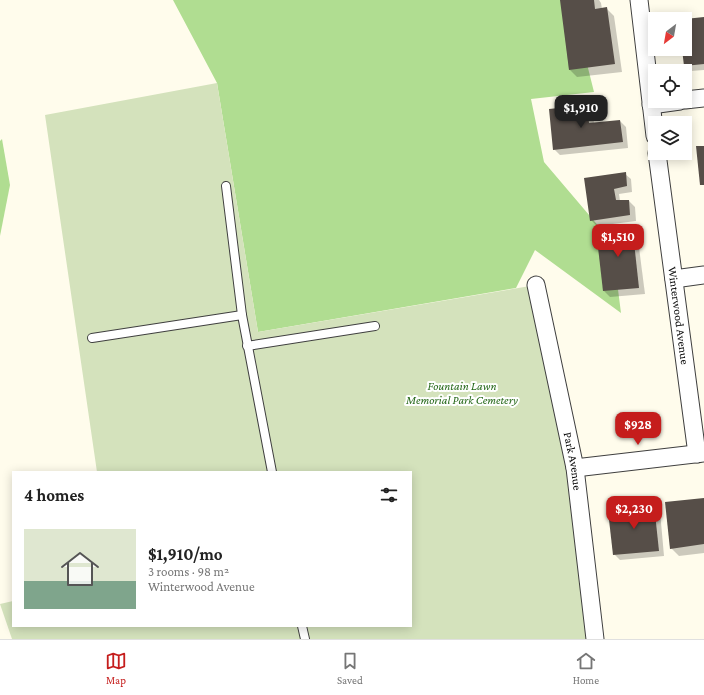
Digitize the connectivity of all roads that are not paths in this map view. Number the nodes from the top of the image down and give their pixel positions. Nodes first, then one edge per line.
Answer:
1 (639, 0) edge
2 (648, 79) edge
3 (704, 98) edge
4 (692, 99) edge
5 (658, 160) edge
6 (226, 186) dead end
7 (704, 275) edge
8 (674, 279) junction
9 (536, 285) dead end
10 (242, 315) junction
11 (375, 326) dead end
12 (92, 338) dead end
13 (247, 346) junction
14 (700, 453) edge
15 (575, 468) junction
16 (272, 471) edge
17 (302, 627) edge
18 (305, 639) edge
19 (596, 639) edge

1 - 2 street
3 - 4 street
5 - 8 street, Winterwood Avenue
6 - 10 lane
7 - 8 street
8 - 14 street, Winterwood Avenue
9 - 15 street, Park Avenue
10 - 12 lane
10 - 13 lane
11 - 13 lane
13 - 16 lane
14 - 15 street
15 - 19 street, Park Avenue
17 - 18 lane

